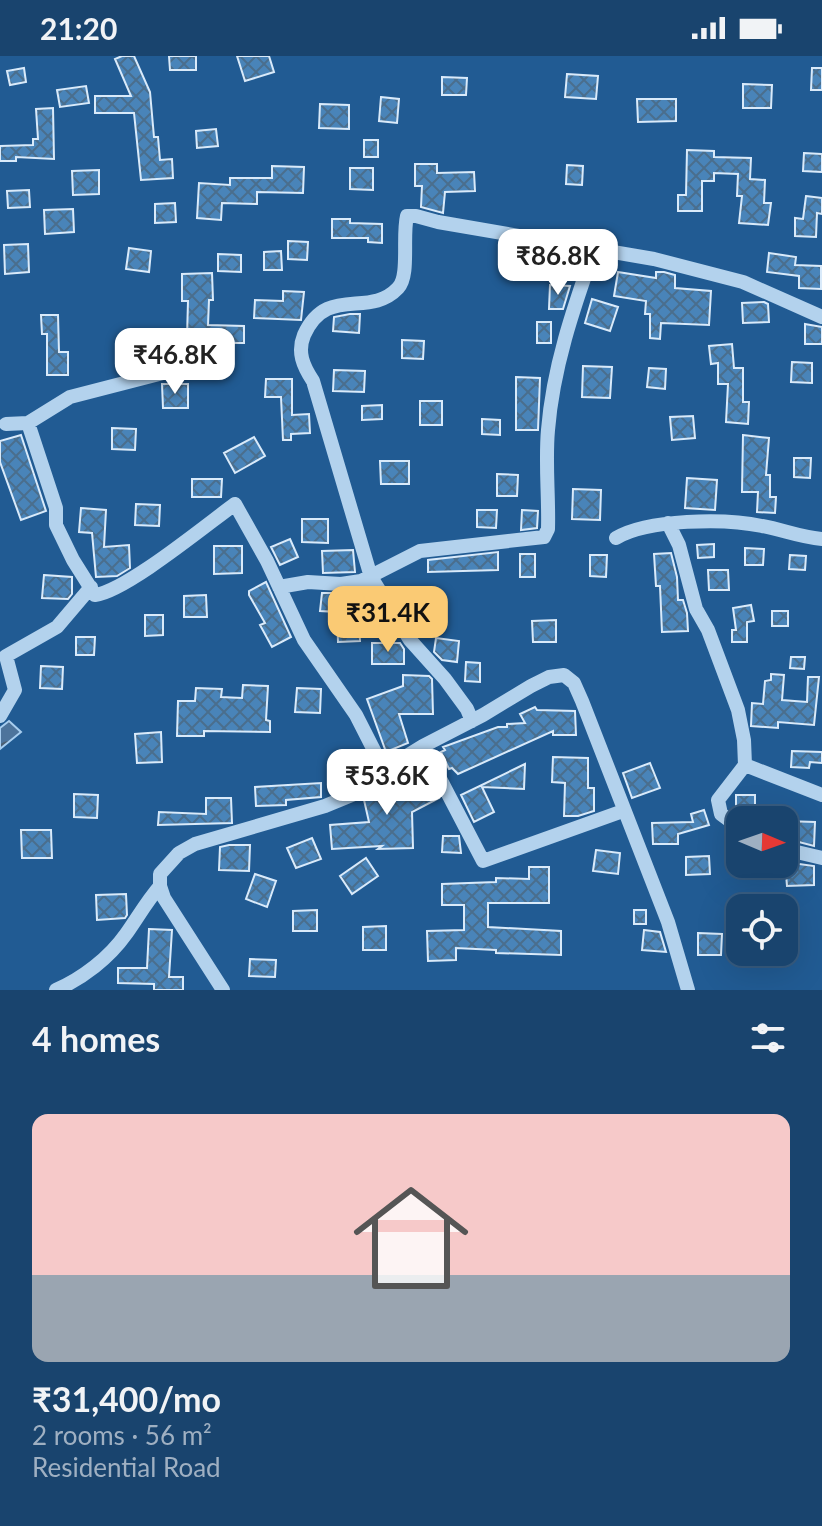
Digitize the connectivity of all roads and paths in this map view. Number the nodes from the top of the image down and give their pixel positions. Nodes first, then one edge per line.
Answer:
1 (594, 250) junction
2 (822, 317) edge
3 (194, 365) dead end
4 (28, 423) junction
5 (6, 424) dead end
6 (668, 523) junction
7 (616, 538) dead end
8 (822, 539) edge
9 (371, 577) junction
10 (91, 587) junction
11 (279, 587) junction
12 (0, 716) edge
13 (472, 721) junction
14 (423, 746) junction
15 (745, 765) junction
16 (384, 770) junction
17 (822, 795) edge
18 (623, 811) junction
19 (726, 818) edge
20 (798, 852) edge
21 (822, 858) edge
22 (156, 876) junction
23 (56, 990) edge
24 (223, 990) edge
25 (688, 990) edge

1 - 2 street
1 - 9 street
1 - 9 street
3 - 4 street
4 - 5 street
4 - 10 street
6 - 7 street
6 - 8 street
6 - 15 street
9 - 11 street
9 - 13 street
10 - 11 street
10 - 12 street
11 - 16 street
13 - 14 street
13 - 18 street
14 - 16 street
14 - 18 street
15 - 17 street
15 - 19 street
16 - 22 street
18 - 25 street
20 - 21 street
22 - 23 street
22 - 24 street

